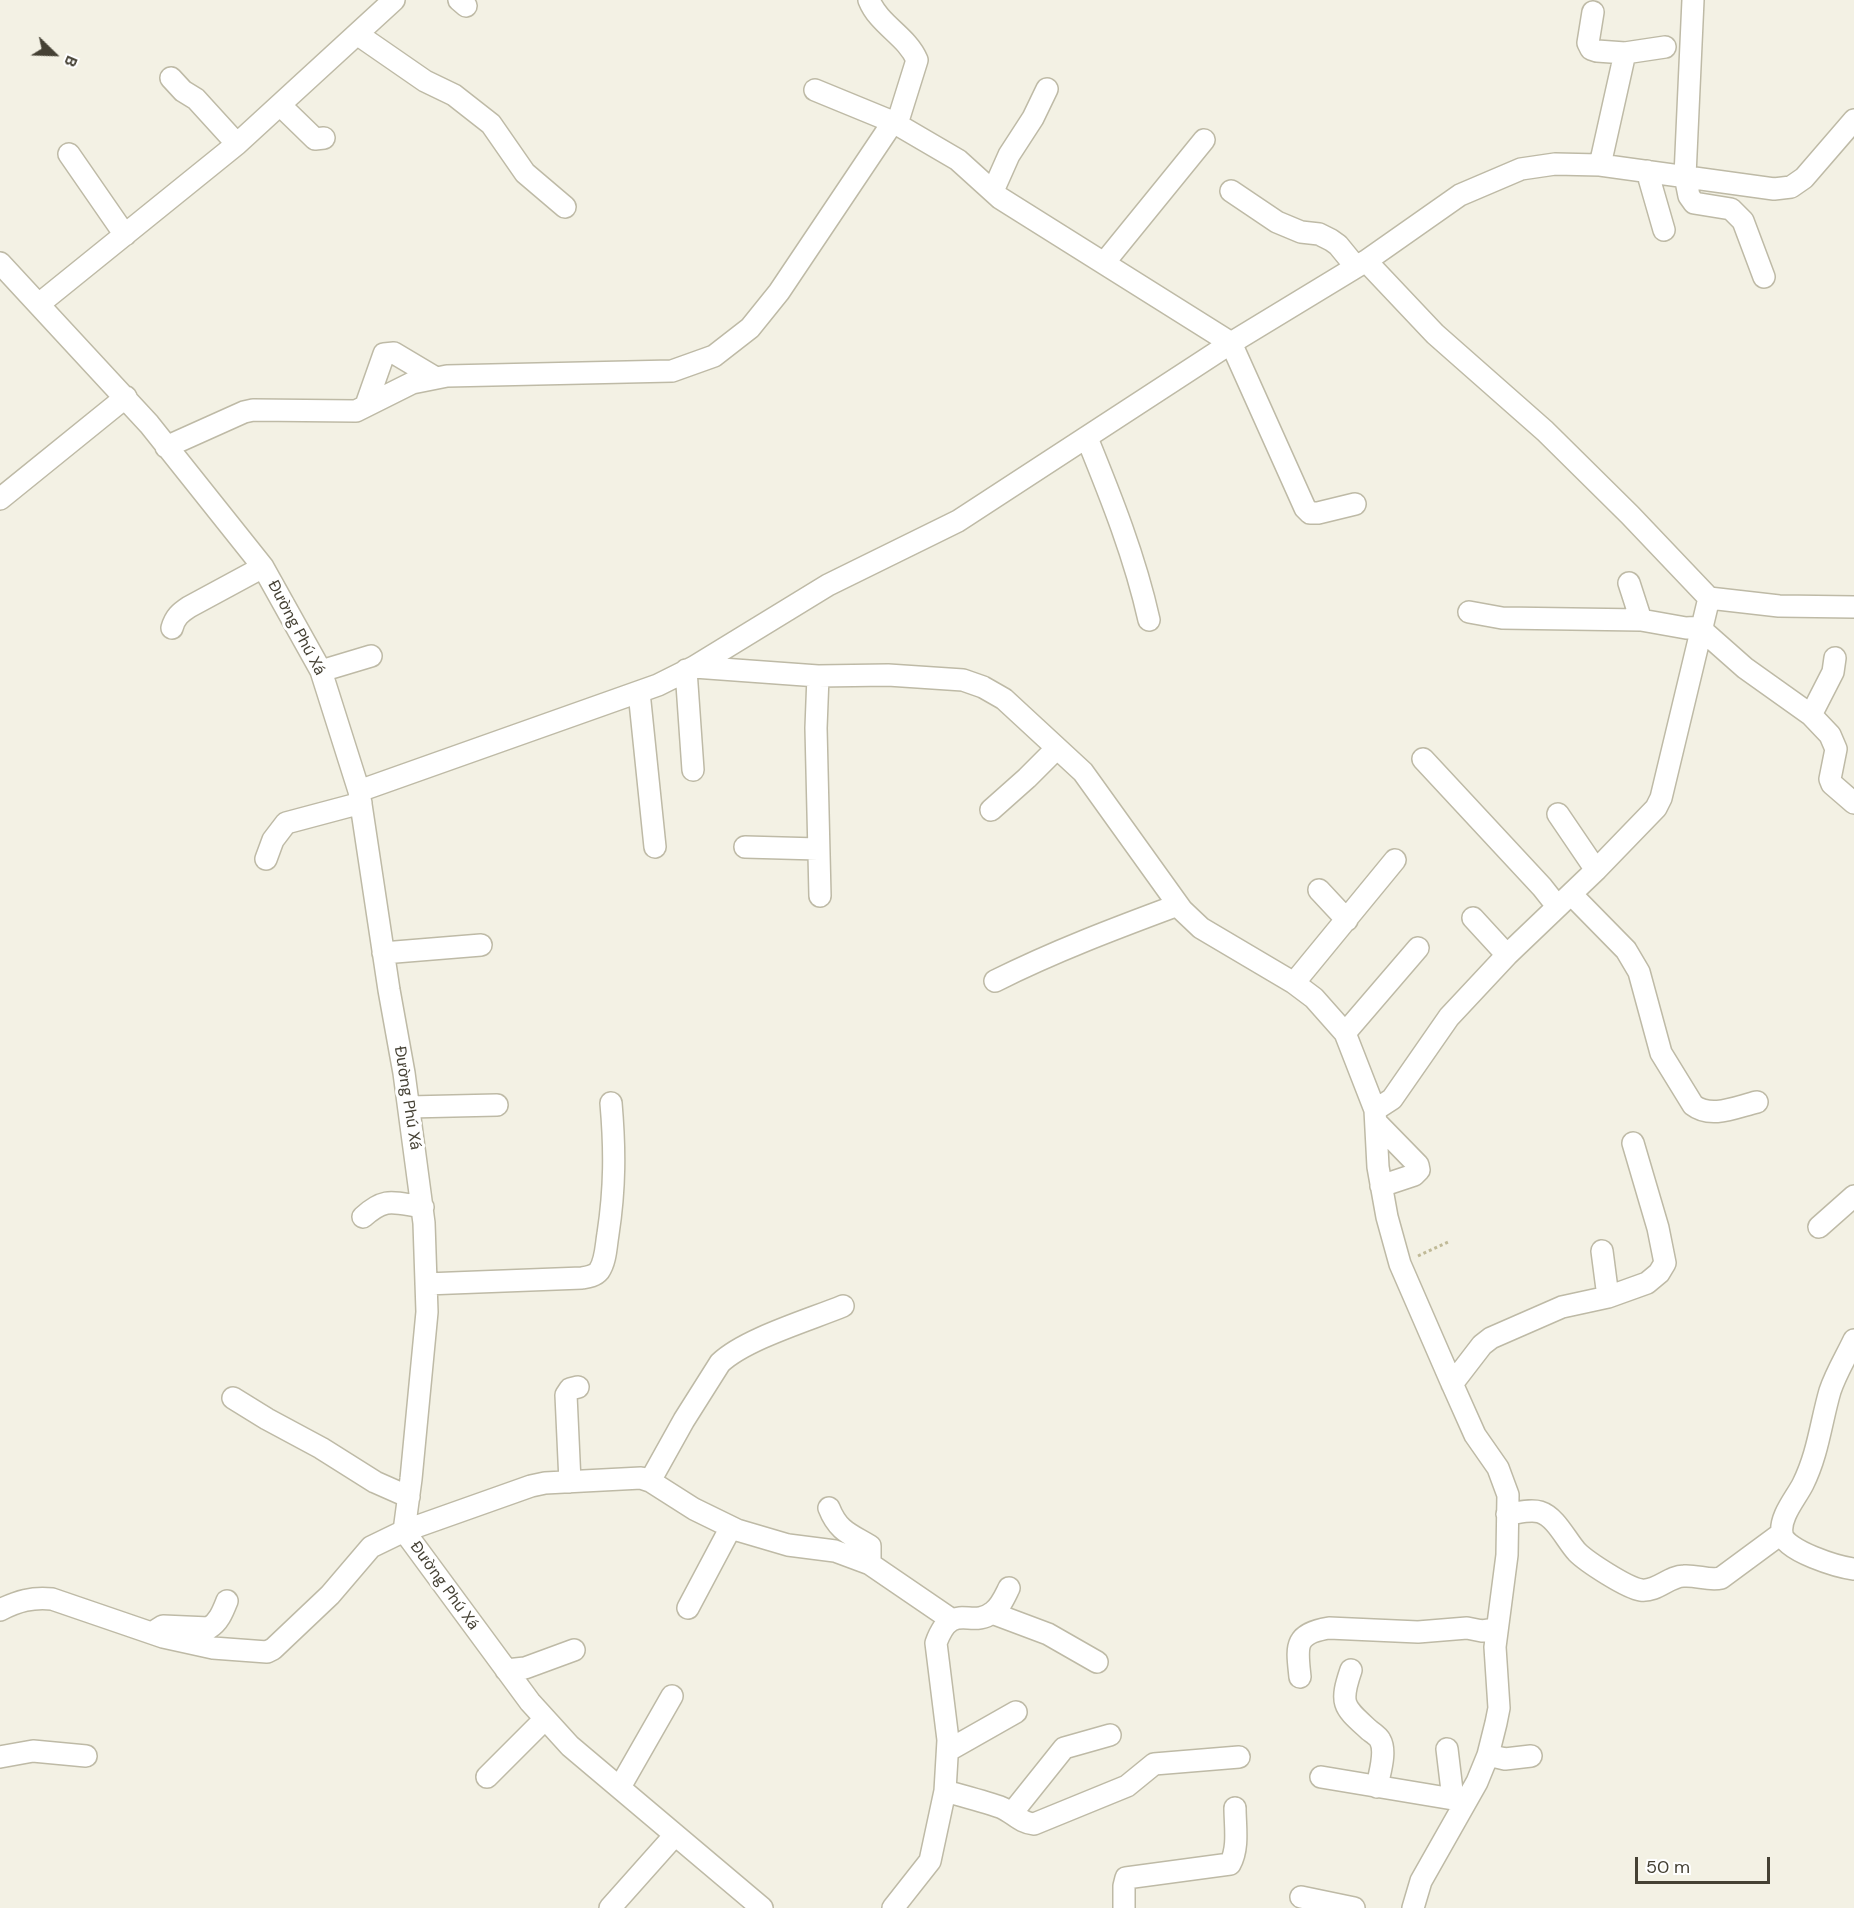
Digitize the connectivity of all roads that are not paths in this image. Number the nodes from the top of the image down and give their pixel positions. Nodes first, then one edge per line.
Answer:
1 (394, 0) edge
2 (869, 0) edge
3 (1693, 0) edge
4 (1593, 12) dead end
5 (357, 34) junction
6 (1665, 47) dead end
7 (1625, 52) junction
8 (171, 78) dead end
9 (1047, 89) dead end
10 (815, 90) dead end
11 (280, 105) junction
12 (1854, 120) edge
13 (895, 123) junction
14 (324, 138) dead end
15 (1204, 140) dead end
16 (237, 144) junction
17 (69, 154) dead end
18 (1600, 165) junction
19 (1647, 171) junction
20 (1685, 176) junction
21 (993, 191) junction
22 (1231, 191) dead end
23 (565, 207) dead end
24 (1664, 230) dead end
25 (125, 234) junction
26 (0, 262) edge
27 (1104, 263) junction
28 (1361, 264) junction
29 (1764, 277) dead end
30 (39, 304) junction
31 (1231, 343) junction
32 (436, 378) junction
33 (126, 397) junction
34 (366, 405) junction
35 (1087, 438) junction
36 (166, 447) junction
37 (0, 499) edge
38 (1355, 504) dead end
39 (263, 567) junction
40 (1629, 583) dead end
41 (1709, 598) junction
42 (1854, 607) edge
43 (1469, 612) dead end
44 (1149, 620) dead end
45 (1641, 620) junction
46 (172, 628) dead end
47 (1702, 629) junction
48 (370, 656) dead end
49 (1835, 658) dead end
50 (690, 668) junction
51 (321, 671) junction
52 (818, 676) junction
53 (639, 692) junction
54 (1811, 715) junction
55 (1057, 748) junction
56 (1423, 759) dead end
57 (693, 770) dead end
58 (360, 797) junction
59 (1854, 803) edge
60 (991, 810) dead end
61 (1558, 814) dead end
62 (655, 847) dead end
63 (745, 847) dead end
64 (818, 849) junction
65 (266, 859) dead end
66 (1395, 860) dead end
67 (1596, 870) junction
68 (1319, 890) dead end
69 (820, 896) dead end
70 (1564, 900) junction
71 (1178, 905) junction
72 (1473, 918) dead end
73 (1347, 920) junction
74 (481, 945) dead end
75 (1418, 948) dead end
76 (383, 953) junction
77 (1507, 955) junction
78 (995, 981) dead end
79 (1294, 983) junction
80 (1345, 1033) junction
81 (1757, 1102) dead end
82 (610, 1103) dead end
83 (497, 1105) dead end
84 (409, 1107) junction
85 (1376, 1116) junction
86 (1633, 1143) dead end
87 (1381, 1186) junction
88 (1854, 1196) edge
89 (423, 1207) junction
90 (363, 1218) dead end
91 (1819, 1227) dead end
92 (1602, 1251) dead end
93 (426, 1284) junction
94 (1608, 1298) junction
95 (843, 1306) dead end
96 (1853, 1345) edge
97 (1452, 1384) junction
98 (578, 1387) dead end
99 (233, 1398) dead end
100 (650, 1481) junction
101 (570, 1482) junction
102 (409, 1497) junction
103 (829, 1508) dead end
104 (1508, 1514) junction
105 (731, 1527) junction
106 (404, 1531) junction
107 (1782, 1533) junction
108 (870, 1564) junction
109 (1854, 1569) edge
110 (1010, 1588) dead end
111 (227, 1601) dead end
112 (687, 1608) dead end
113 (0, 1610) edge
114 (992, 1613) junction
115 (952, 1620) junction
116 (1496, 1629) junction
117 (152, 1633) junction
118 (574, 1650) dead end
119 (1097, 1662) dead end
120 (506, 1670) junction
121 (1351, 1670) dead end
122 (1300, 1677) dead end
123 (672, 1696) dead end
124 (1016, 1712) dead end
125 (545, 1719) junction
126 (1110, 1735) dead end
127 (1447, 1749) dead end
128 (949, 1750) junction
129 (1488, 1755) junction
130 (86, 1756) dead end
131 (1239, 1756) dead end
132 (1531, 1756) dead end
133 (0, 1757) edge
134 (487, 1777) dead end
135 (1321, 1777) dead end
136 (620, 1787) junction
137 (1377, 1787) junction
138 (945, 1791) junction
139 (1459, 1800) junction
140 (1235, 1808) dead end
141 (1012, 1813) junction
142 (675, 1835) junction
143 (1301, 1897) dead end
144 (610, 1908) edge
145 (762, 1908) edge
146 (893, 1908) edge
147 (1124, 1908) edge
148 (1354, 1908) edge
149 (1413, 1908) edge

1 - 5 street
2 - 13 street
3 - 20 street
4 - 7 street
5 - 11 street
5 - 23 street
6 - 7 street
7 - 18 street
8 - 16 street
9 - 21 street
10 - 13 street
11 - 14 street
11 - 16 street
12 - 20 street
13 - 21 street
13 - 32 street
15 - 27 street
16 - 25 street
17 - 25 street
18 - 19 street
18 - 28 street
19 - 20 street
19 - 24 street
20 - 29 street
21 - 27 street
22 - 28 street
25 - 30 street
26 - 30 street, Đường Phú Xá
27 - 31 street
28 - 31 street
28 - 41 street
30 - 33 street, Đường Phú Xá
31 - 35 street
31 - 38 street
32 - 34 street
32 - 34 street
33 - 36 street, Đường Phú Xá
33 - 37 street
34 - 36 street
35 - 44 street
35 - 50 street
36 - 39 street, Đường Phú Xá
39 - 46 street
39 - 51 street, Đường Phú Xá
40 - 45 street
41 - 42 street
41 - 47 street
43 - 45 street
45 - 47 street
47 - 54 street
47 - 67 street
48 - 51 street
49 - 54 street
50 - 52 street
50 - 53 street
50 - 57 street
51 - 58 street, Đường Phú Xá
52 - 55 street
52 - 64 street
53 - 58 street
53 - 62 street
54 - 59 street
55 - 60 street
55 - 71 street
56 - 70 street
58 - 65 street
58 - 76 street, Đường Phú Xá
61 - 67 street
63 - 64 street
64 - 69 street
66 - 73 street
67 - 70 street
68 - 73 street
70 - 77 street
70 - 81 street
71 - 78 street
71 - 79 street
72 - 77 street
73 - 79 street
74 - 76 street
75 - 80 street
76 - 84 street, Đường Phú Xá
77 - 85 street
79 - 80 street
80 - 85 street
82 - 93 street
83 - 84 street
84 - 89 street, Đường Phú Xá
85 - 87 street
85 - 87 street
86 - 94 street
87 - 97 street
88 - 91 street
89 - 90 street
89 - 93 street, Đường Phú Xá
92 - 94 street
93 - 102 street, Đường Phú Xá
94 - 97 street
95 - 100 street
96 - 107 street
97 - 104 street
98 - 101 street
99 - 102 street
100 - 101 street
100 - 105 street
101 - 106 street
102 - 106 street, Đường Phú Xá
103 - 108 street
104 - 107 street
104 - 116 street
105 - 108 street
105 - 112 street
106 - 117 street
106 - 120 street, Đường Phú Xá
107 - 109 street
108 - 115 street
110 - 114 street
111 - 117 street
113 - 117 street
114 - 115 street
114 - 119 street
115 - 128 street
116 - 122 street
116 - 129 street
118 - 120 street
120 - 125 street, Đường Phú Xá
121 - 137 street
123 - 136 street
124 - 128 street
125 - 134 street
125 - 136 street, Đường Phú Xá
126 - 141 street
127 - 139 street
128 - 138 street
129 - 132 street
129 - 139 street
130 - 133 street
131 - 141 street
135 - 137 street
136 - 142 street, Đường Phú Xá
137 - 139 street
138 - 141 street
138 - 146 street
139 - 149 street
140 - 147 street
142 - 144 street
142 - 145 street, Đường Phú Xá
143 - 148 street

